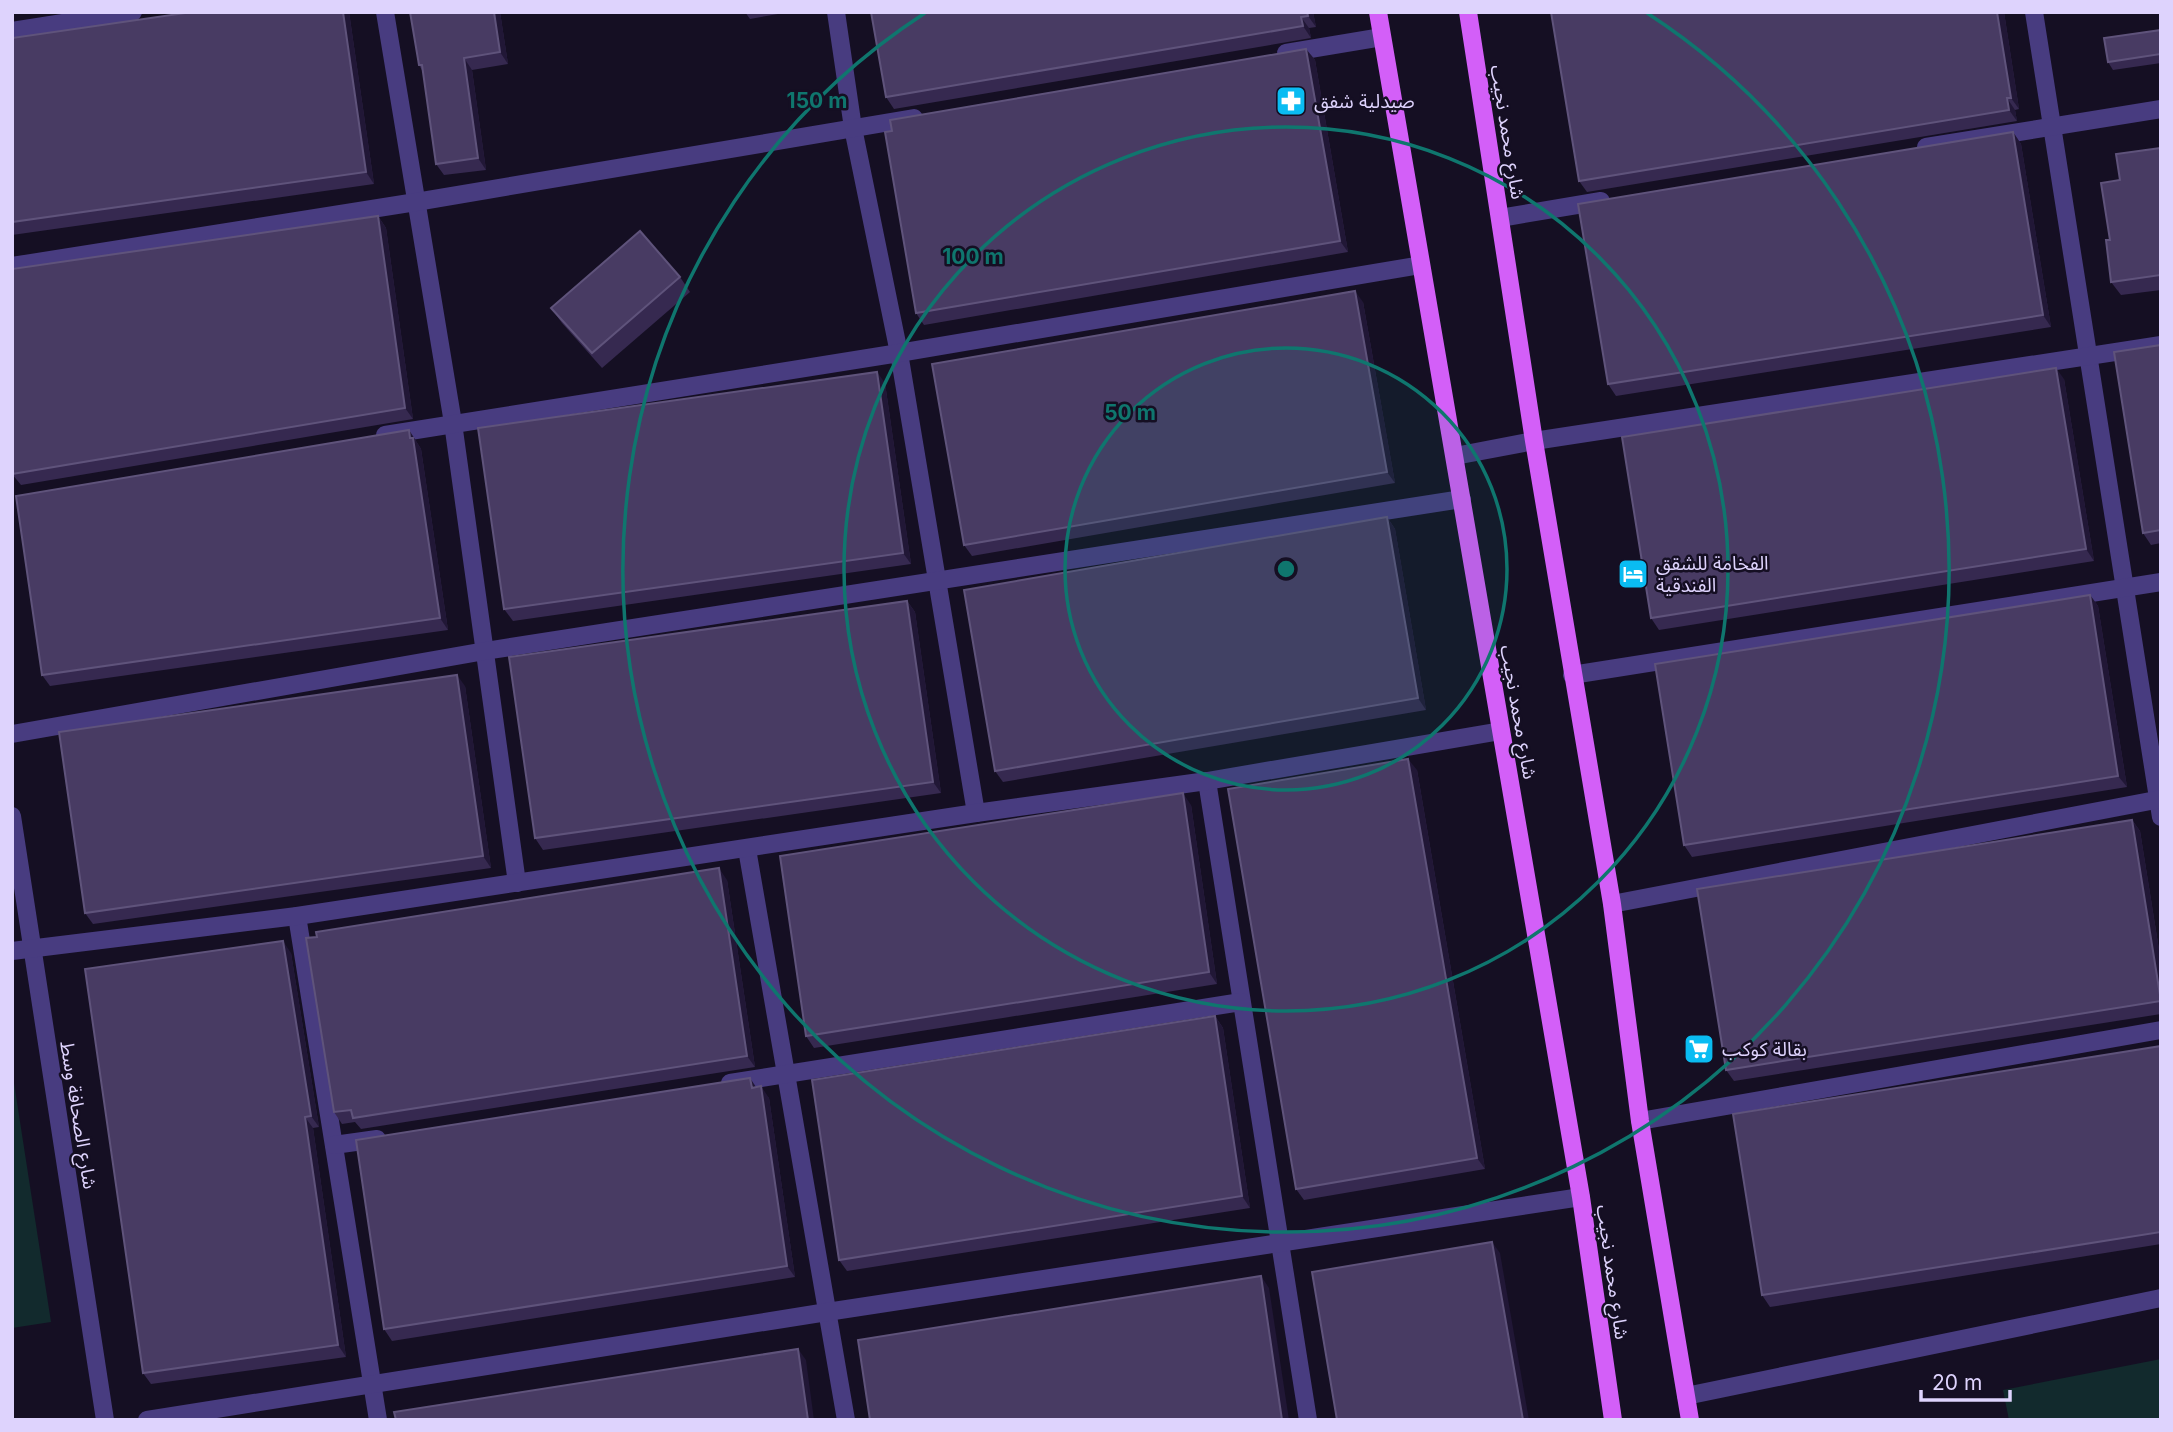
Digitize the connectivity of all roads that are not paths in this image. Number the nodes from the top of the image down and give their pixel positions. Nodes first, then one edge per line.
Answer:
1 (134, 12) edge
2 (385, 12) edge
3 (836, 12) edge
4 (1378, 12) edge
5 (1468, 12) edge
6 (2034, 12) edge
7 (12, 31) edge
8 (1382, 37) junction
9 (1273, 56) edge
10 (2161, 108) edge
11 (934, 114) edge
12 (2052, 125) junction
13 (853, 128) junction
14 (1914, 149) edge
15 (1624, 197) edge
16 (416, 202) junction
17 (1500, 218) junction
18 (1421, 265) junction
19 (12, 266) edge
20 (2161, 345) edge
21 (899, 353) junction
22 (2088, 357) junction
23 (453, 423) junction
24 (370, 437) edge
25 (1534, 441) junction
26 (1455, 456) junction
27 (1462, 499) junction
28 (937, 582) junction
29 (2161, 582) edge
30 (2125, 588) junction
31 (485, 651) junction
32 (1572, 675) junction
33 (1501, 730) junction
34 (12, 734) edge
35 (1207, 781) junction
36 (2159, 799) edge
37 (976, 813) junction
38 (12, 816) edge
39 (2161, 817) edge
40 (747, 849) junction
41 (517, 883) junction
42 (1612, 904) junction
43 (297, 916) junction
44 (32, 949) junction
45 (12, 951) edge
46 (1241, 1002) junction
47 (2161, 1030) edge
48 (786, 1074) junction
49 (718, 1085) edge
50 (1640, 1121) junction
51 (389, 1137) edge
52 (334, 1145) junction
53 (1581, 1197) junction
54 (1281, 1243) junction
55 (2161, 1298) edge
56 (827, 1312) junction
57 (373, 1384) junction
58 (1686, 1396) junction
59 (106, 1420) edge
60 (147, 1420) edge
61 (378, 1420) edge
62 (846, 1420) edge
63 (1308, 1420) edge
64 (1613, 1420) edge
65 (1690, 1420) edge

1 - 7 street
2 - 16 street
3 - 13 street
4 - 8 main road, شارع محمد نجيب
5 - 17 main road, شارع محمد نجيب
6 - 12 street
8 - 9 street
8 - 18 main road, شارع محمد نجيب
10 - 12 street
11 - 13 street
12 - 14 street
12 - 22 street
13 - 16 street
13 - 21 street
15 - 17 street
16 - 19 street
16 - 23 street
17 - 25 main road, شارع محمد نجيب
18 - 21 street
18 - 26 main road, شارع محمد نجيب
20 - 22 street
21 - 23 street
21 - 28 street
22 - 25 street
22 - 30 street
23 - 24 street
23 - 31 street
25 - 26 street
25 - 32 main road, شارع محمد نجيب
26 - 27 main road, شارع محمد نجيب
27 - 28 street
27 - 33 main road, شارع محمد نجيب
28 - 31 street
28 - 37 street
29 - 30 street
30 - 32 street
30 - 36 street
31 - 34 street
31 - 41 street
32 - 42 main road, شارع محمد نجيب
33 - 35 street
33 - 53 main road, شارع محمد نجيب
35 - 37 street
35 - 46 street
36 - 39 street
36 - 42 street
37 - 40 street
38 - 44 street, شارع الصحافة وسط
40 - 41 street
40 - 48 street
41 - 43 street
42 - 50 main road, شارع محمد نجيب
43 - 44 street
43 - 52 street
44 - 45 street
44 - 59 street, شارع الصحافة وسط
46 - 48 street
46 - 54 street
47 - 50 street
48 - 49 street
48 - 56 street
50 - 58 main road, شارع محمد نجيب
51 - 52 street
52 - 57 street
53 - 54 street
53 - 64 main road, شارع محمد نجيب
54 - 56 street
54 - 63 street
55 - 58 street
56 - 57 street
56 - 62 street
57 - 60 street
57 - 61 street
58 - 65 main road, شارع محمد نجيب

